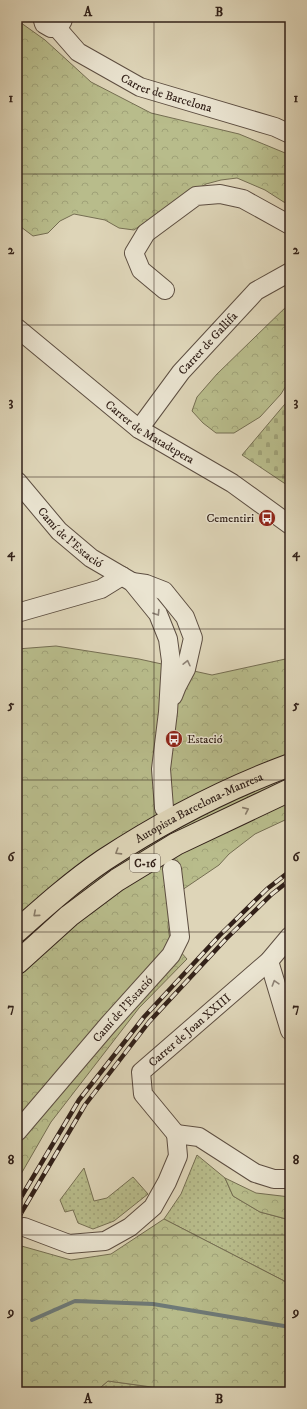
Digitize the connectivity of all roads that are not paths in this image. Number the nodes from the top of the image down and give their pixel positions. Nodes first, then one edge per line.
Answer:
1 (42, 17) edge
2 (60, 22) edge
3 (290, 134) edge
4 (290, 225) edge
5 (290, 272) edge
6 (165, 290) dead end
7 (17, 328) edge
8 (139, 429) junction
9 (17, 481) edge
10 (290, 525) edge
11 (127, 579) junction
12 (17, 613) edge
13 (168, 712) junction
14 (290, 766) edge
15 (290, 790) edge
16 (164, 808) dead end
17 (216, 824) junction
18 (172, 869) dead end
19 (17, 931) edge
20 (290, 936) edge
21 (269, 961) junction
22 (17, 963) edge
23 (17, 981) edge
24 (290, 1031) edge
25 (17, 1132) edge
26 (176, 1134) junction
27 (290, 1179) edge
28 (24, 1227) dead end

1 - 2 street, Carrer de Barcelona
2 - 3 street, Carrer de Barcelona
4 - 6 street
5 - 8 street, Carrer de Gallifa
7 - 8 street, Carrer de Matadepera
8 - 10 street, Carrer de Matadepera
9 - 11 street, Camí de l'Estació
11 - 12 street
11 -> 13 street, Camí de l'Estació
13 -> 11 street, Camí de l'Estació
13 - 16 street, Camí de l'Estació
14 -> 19 highway, Autopista Barcelona-Manresa / C-16
17 -> 15 highway, Autopista Barcelona-Manresa / C-16
17 - 22 highway, Autopista Barcelona-Manresa / C-16
17 - 23 highway
18 - 25 street, Camí de l'Estació
20 - 21 street, Carrer de Joan XXIII
24 -> 21 street
21 - 26 street, Carrer de Joan XXIII
26 - 27 street
26 - 28 street

